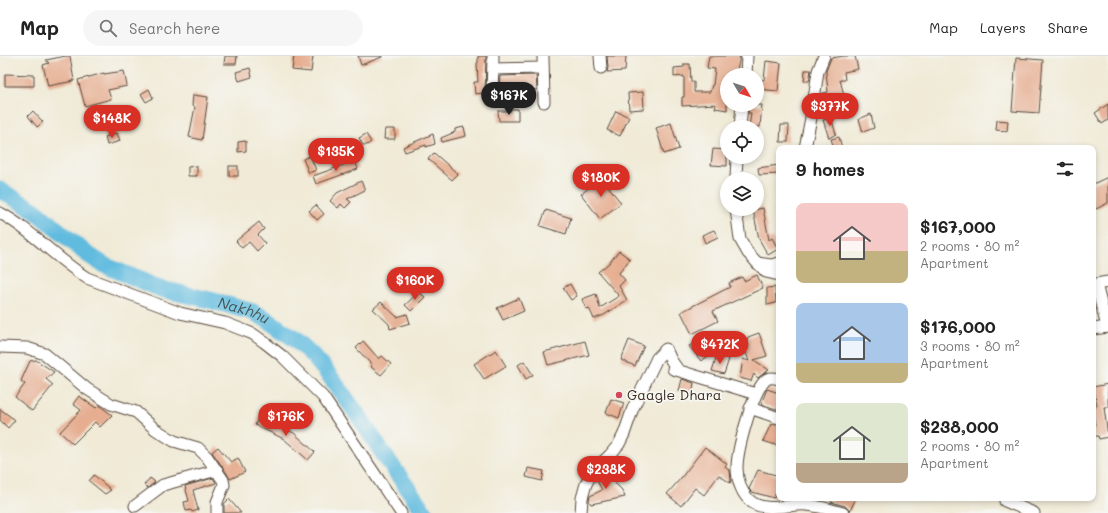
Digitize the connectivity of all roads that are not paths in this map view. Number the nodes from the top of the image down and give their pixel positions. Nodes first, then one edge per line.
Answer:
1 (493, 56) edge
2 (543, 56) edge
3 (600, 56) edge
4 (747, 56) edge
5 (824, 56) edge
6 (543, 68) junction
7 (601, 68) dead end
8 (746, 68) edge
9 (493, 69) junction
10 (492, 100) dead end
11 (544, 102) dead end
12 (805, 145) edge
13 (0, 213) edge
14 (737, 216) edge
15 (756, 263) junction
16 (776, 264) edge
17 (776, 274) edge
18 (1096, 280) edge
19 (1108, 282) edge
20 (1096, 287) edge
21 (1107, 327) edge
22 (1096, 329) edge
23 (0, 347) edge
24 (776, 379) edge
25 (756, 394) junction
26 (750, 408) junction
27 (776, 417) edge
28 (217, 470) junction
29 (1005, 501) edge
30 (134, 506) dead end
31 (217, 513) edge
32 (401, 513) edge
33 (581, 513) edge
34 (843, 513) edge
35 (1034, 513) edge

1 - 9 street
2 - 6 street
3 - 7 street
4 - 8 street
5 - 12 street
6 - 9 street
6 - 11 street
9 - 10 street
13 - 32 street
14 - 15 street
15 - 16 street
15 - 17 street
18 - 19 street
20 - 21 street
21 - 22 street
23 - 28 street
24 - 25 street
25 - 26 street
25 - 33 street
26 - 27 street
26 - 34 street
28 - 30 street
28 - 31 street
29 - 35 street

